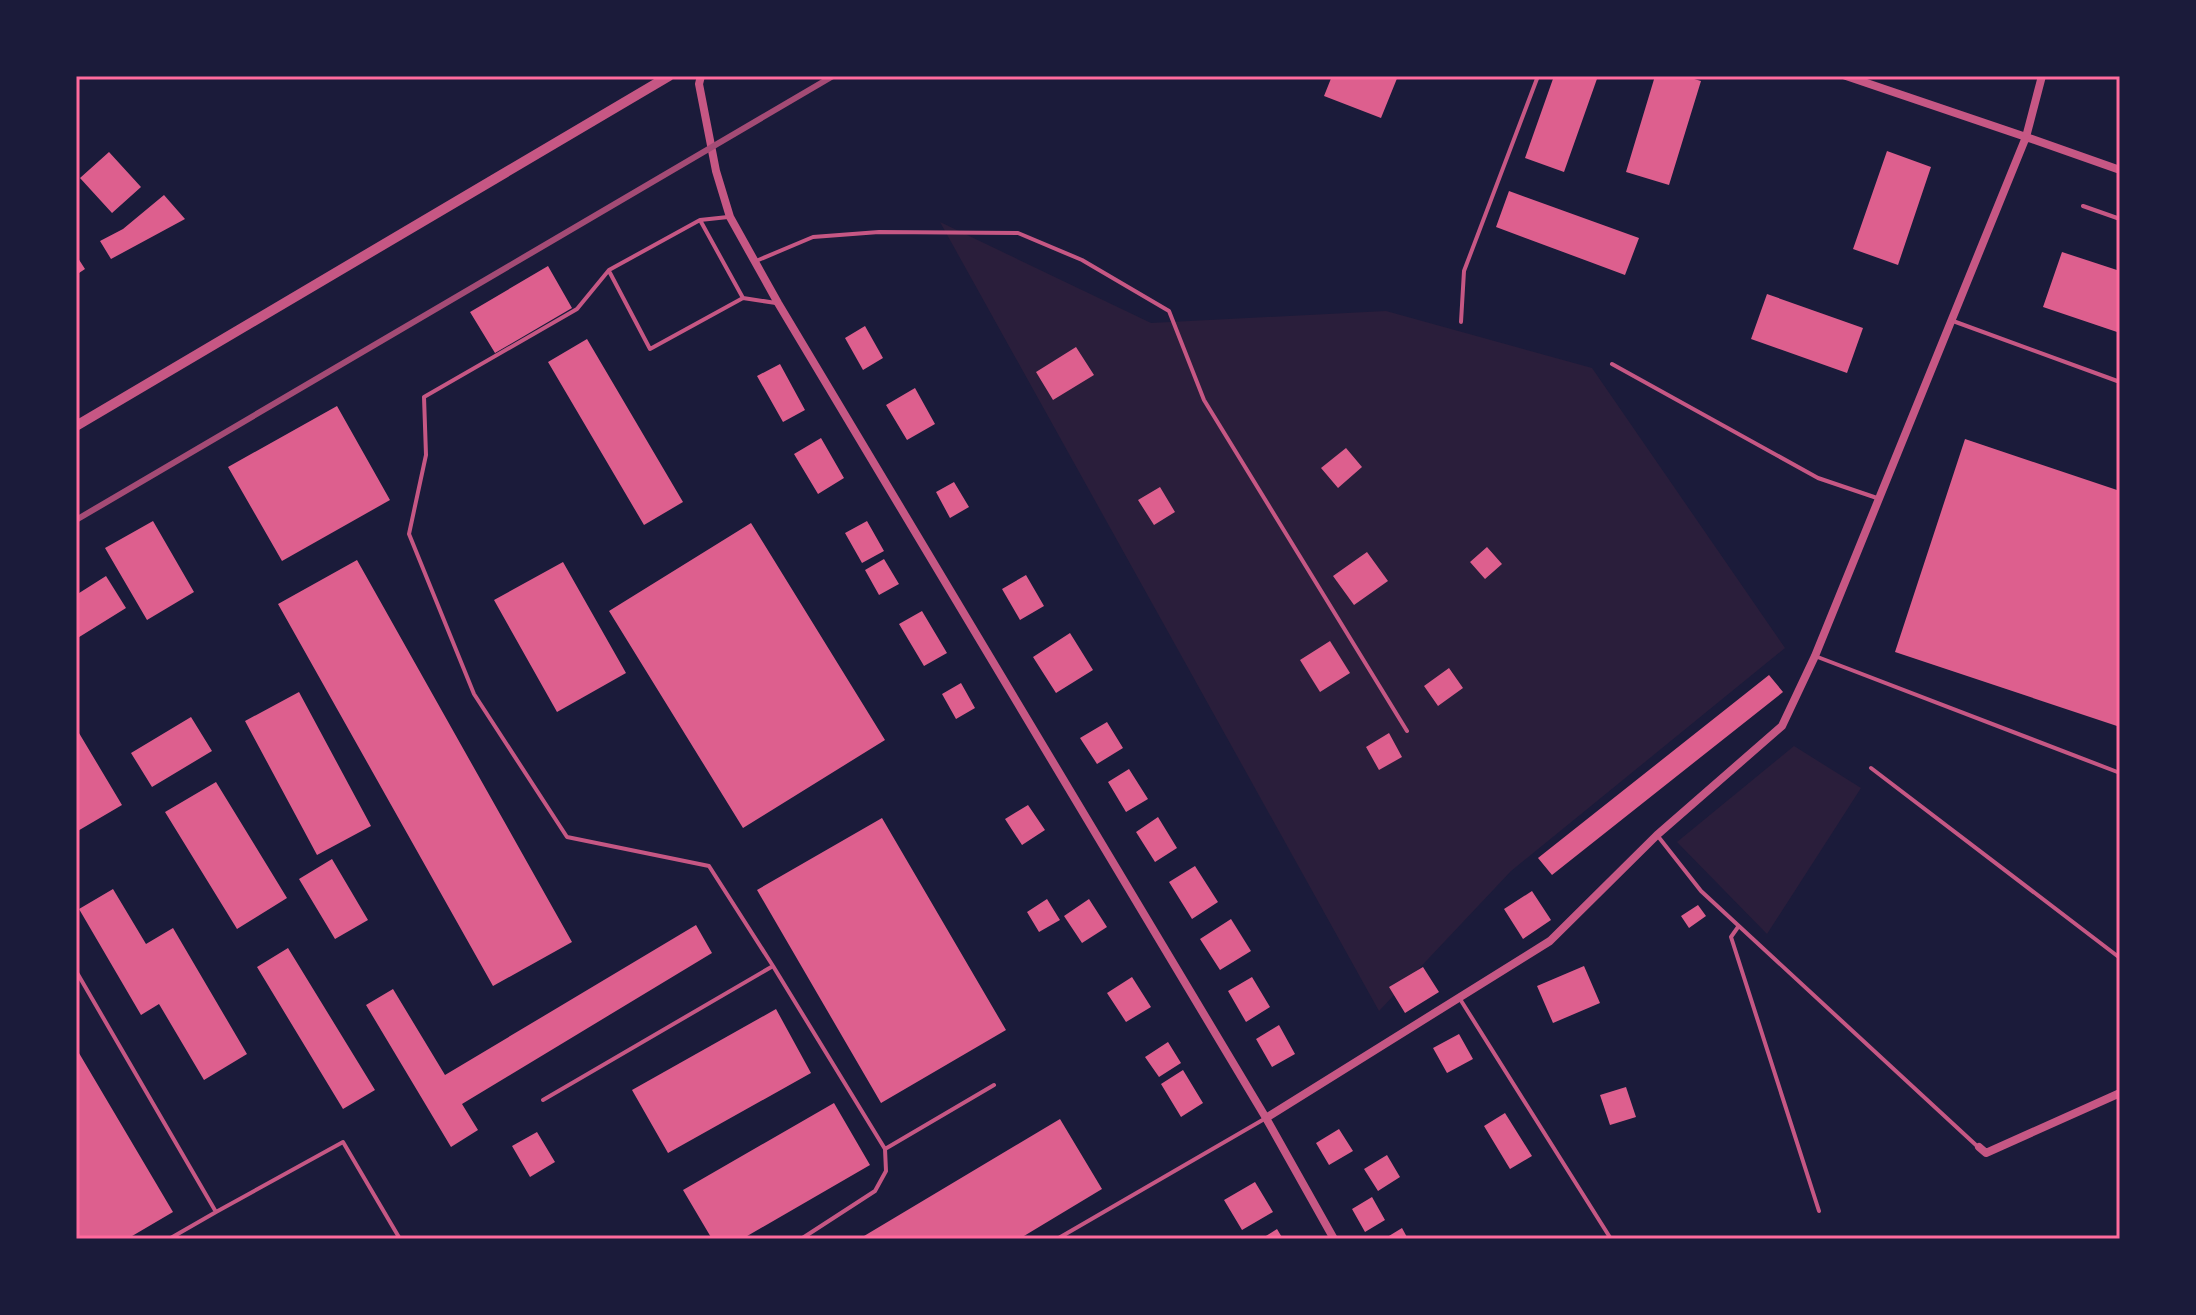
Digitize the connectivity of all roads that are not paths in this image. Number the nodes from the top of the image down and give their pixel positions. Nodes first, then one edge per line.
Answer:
1 (669, 76) edge
2 (701, 76) edge
3 (1538, 76) edge
4 (1846, 76) edge
5 (2042, 76) edge
6 (2026, 137) junction
7 (2120, 170) edge
8 (2083, 206) dead end
9 (730, 217) junction
10 (2120, 219) edge
11 (700, 220) junction
12 (755, 261) junction
13 (609, 270) junction
14 (743, 298) junction
15 (778, 303) junction
16 (1952, 321) junction
17 (1461, 322) dead end
18 (1612, 364) dead end
19 (2120, 382) edge
20 (76, 426) edge
21 (1880, 499) junction
22 (1815, 656) junction
23 (1407, 731) dead end
24 (1871, 768) dead end
25 (2120, 773) edge
26 (1657, 835) junction
27 (1738, 927) junction
28 (2120, 958) edge
29 (773, 966) junction
30 (76, 971) edge
31 (1460, 999) junction
32 (994, 1085) dead end
33 (2120, 1093) edge
34 (543, 1100) dead end
35 (1266, 1118) junction
36 (1979, 1147) joint
37 (885, 1149) junction
38 (1819, 1211) dead end
39 (216, 1212) junction
40 (169, 1239) edge
41 (400, 1239) edge
42 (801, 1239) edge
43 (1057, 1239) edge
44 (1334, 1239) edge
45 (1611, 1239) edge

1 - 20 street
2 - 9 street
3 - 17 lane
4 - 6 street
5 - 6 street
6 - 7 street
6 - 16 street
8 - 10 lane
9 - 11 lane
9 - 12 street
11 - 13 lane
11 - 14 lane
12 - 15 street
12 - 23 lane
13 - 14 lane
13 - 29 lane
14 - 15 lane
15 - 35 street
16 - 19 lane
16 - 21 street
18 - 21 lane
21 - 22 street
22 - 25 lane
22 - 26 street
24 - 28 lane
26 - 27 lane
26 - 31 street
27 - 36 lane
27 - 38 lane
29 - 34 lane
29 - 37 lane
30 - 39 lane
31 - 35 street
31 - 45 lane
32 - 37 lane
33 - 36 street
35 - 43 lane
35 - 44 street
37 - 42 lane
39 - 40 lane
39 - 41 lane

